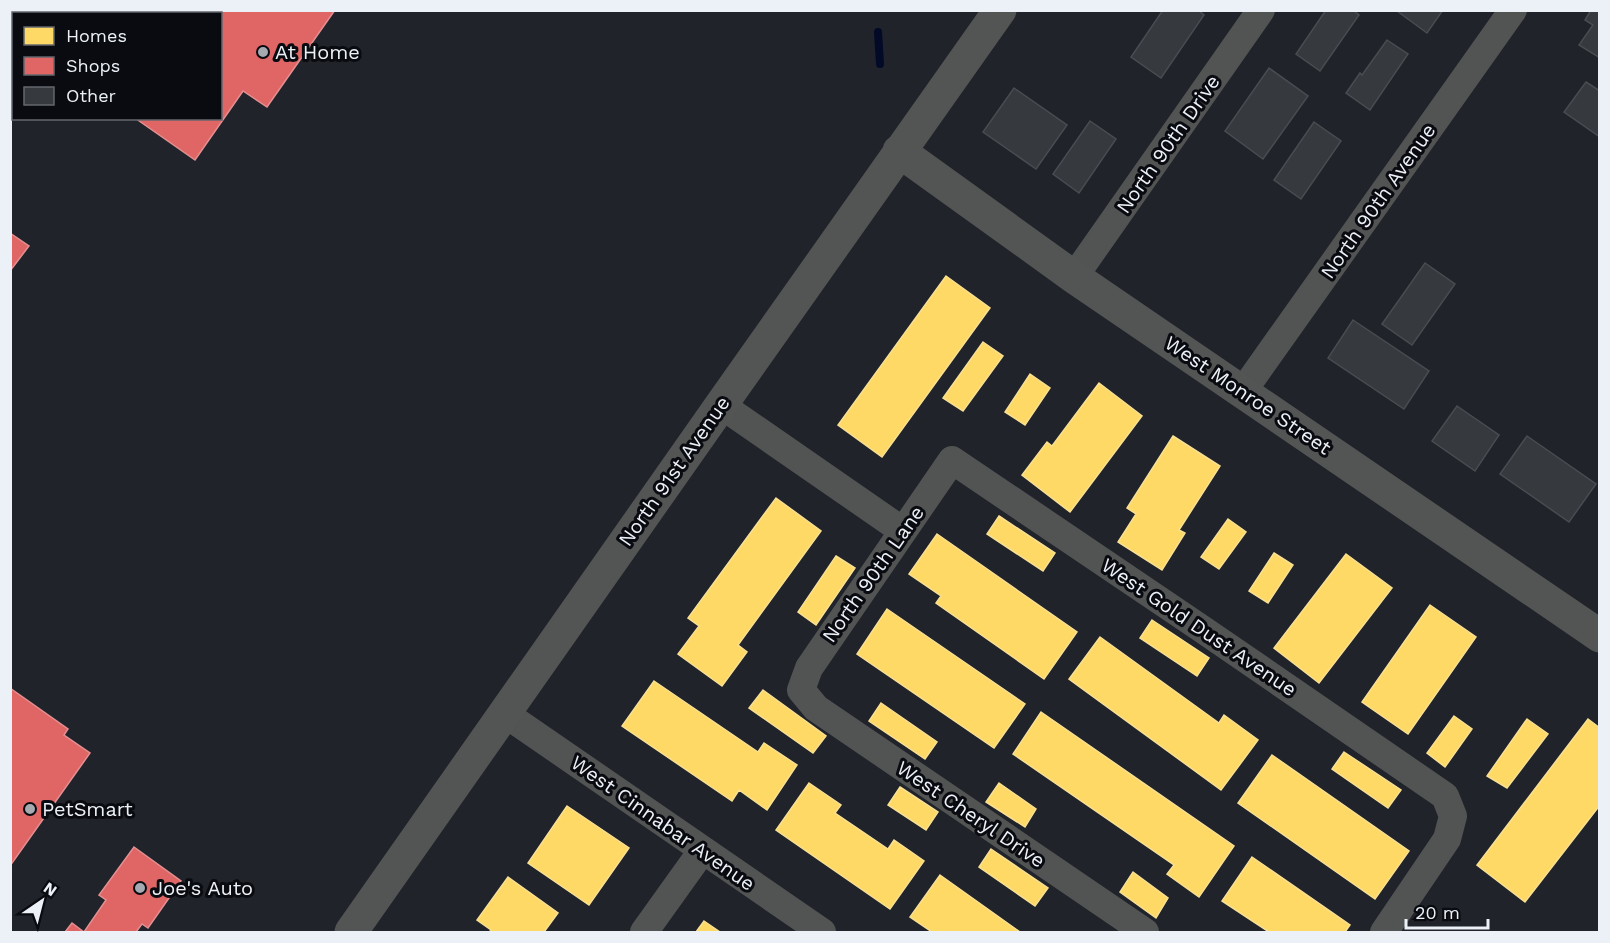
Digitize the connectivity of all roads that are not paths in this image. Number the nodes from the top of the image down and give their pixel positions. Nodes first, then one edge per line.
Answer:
1 (1000, 10) edge
2 (1261, 10) edge
3 (1513, 10) edge
4 (899, 151) junction
5 (1074, 277) junction
6 (1243, 391) junction
7 (721, 405) junction
8 (952, 460) joint
9 (903, 531) junction
10 (1599, 636) edge
11 (801, 690) joint
12 (504, 713) junction
13 (702, 850) junction
14 (351, 933) edge
15 (644, 933) edge
16 (822, 933) edge
17 (1145, 933) edge
18 (1384, 933) edge

1 - 4 main road, North 91st Avenue
2 - 5 street, North 90th Drive
3 - 6 street, North 90th Avenue
4 - 5 main road, West Monroe Street
4 - 7 main road, North 91st Avenue
5 - 6 main road, West Monroe Street
6 - 10 main road, West Monroe Street
7 - 9 street
7 - 12 main road, North 91st Avenue
8 - 9 street, North 90th Lane
8 - 18 street, West Gold Dust Avenue
9 - 11 street, North 90th Lane
11 - 17 street, West Cheryl Drive
12 - 13 street, West Cinnabar Avenue
12 - 14 main road, North 91st Avenue
13 - 15 street
13 - 16 street, West Cinnabar Avenue

